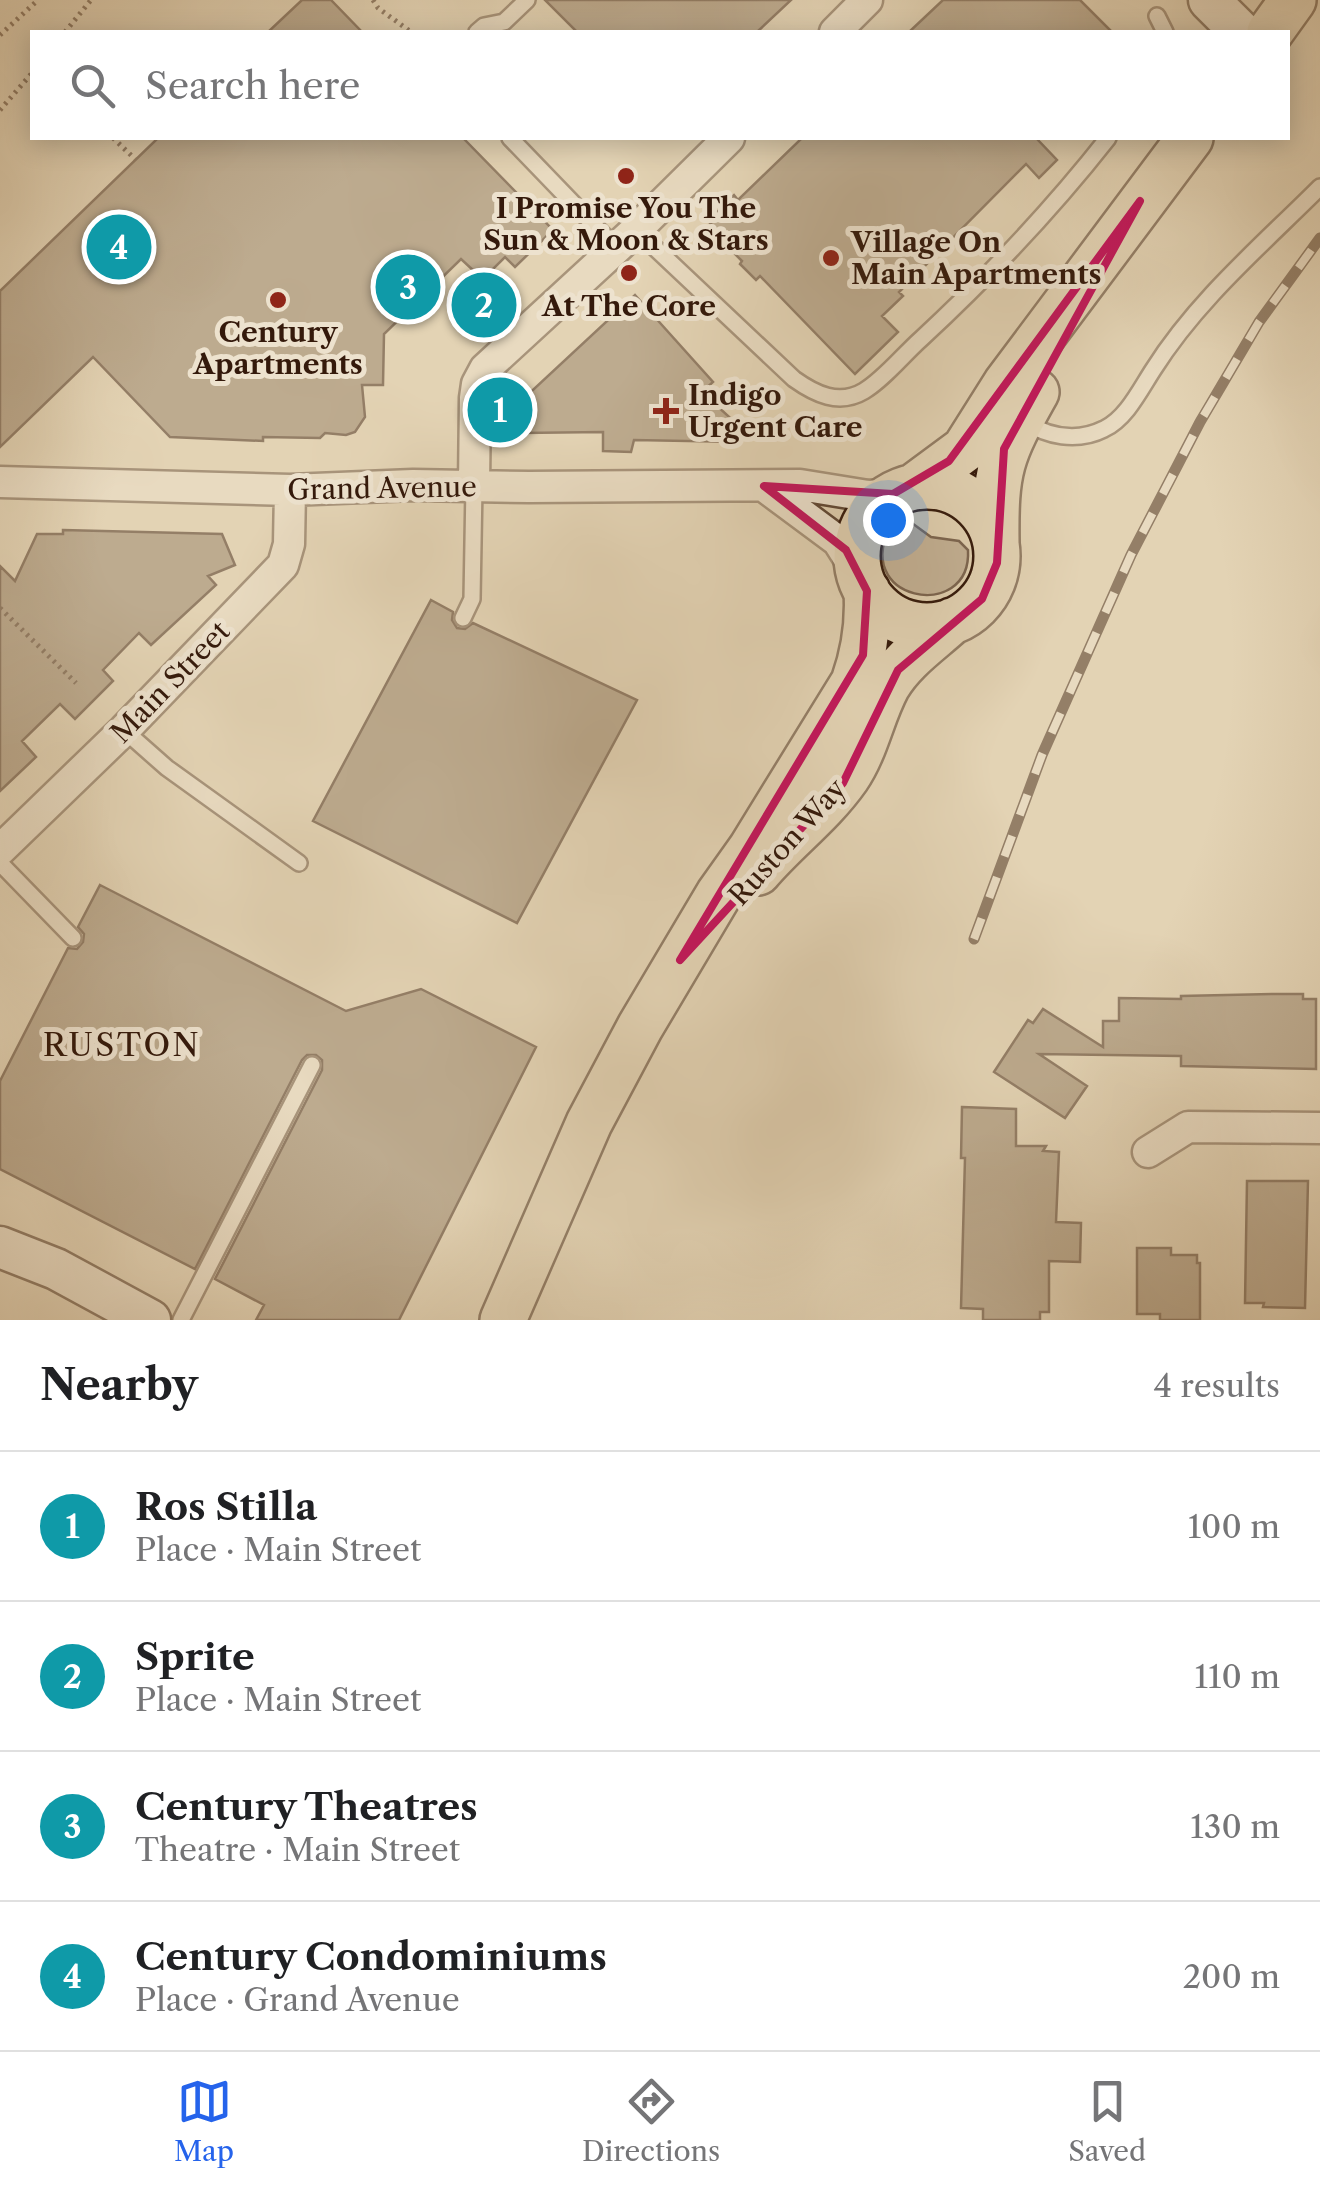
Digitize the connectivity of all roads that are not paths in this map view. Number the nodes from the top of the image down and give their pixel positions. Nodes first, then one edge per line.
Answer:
1 (527, 0) edge
2 (867, 0) edge
3 (1209, 0) edge
4 (1158, 16) dead end
5 (480, 30) edge
6 (836, 30) edge
7 (1164, 30) edge
8 (1239, 30) edge
9 (512, 140) edge
10 (727, 140) edge
11 (1106, 140) edge
12 (1188, 140) edge
13 (1320, 187) edge
14 (1140, 201) junction
15 (626, 239) junction
16 (1019, 420) junction
17 (0, 482) edge
18 (474, 486) junction
19 (764, 486) junction
20 (290, 490) junction
21 (904, 490) junction
22 (996, 544) junction
23 (864, 583) junction
24 (463, 618) dead end
25 (952, 621) junction
26 (124, 730) junction
27 (0, 850) edge
28 (0, 863) edge
29 (299, 863) dead end
30 (73, 938) dead end
31 (680, 960) junction
32 (312, 1065) dead end
33 (589, 1123) junction
34 (1320, 1128) edge
35 (1148, 1152) dead end
36 (0, 1247) edge
37 (150, 1320) edge
38 (181, 1320) edge
39 (476, 1320) edge
40 (502, 1320) edge

1 - 5 lane
2 - 6 street
3 - 8 street
4 - 7 lane
9 - 15 lane
10 - 15 street
11 - 15 lane
12 - 14 main road
13 - 16 lane
14 - 16 main road
14 - 21 main road
15 - 18 street
16 - 22 main road
17 - 20 street, Grand Avenue
18 - 19 street, Grand Avenue
18 - 20 street, Grand Avenue
18 - 24 lane
19 - 21 street, Grand Avenue
19 - 23 street
20 - 26 street, Main Street
21 - 22 main road
21 - 23 main road
22 - 25 main road
23 - 25 main road
23 - 31 main road, Ruston Way
25 - 31 main road, Ruston Way
26 - 27 street, Main Street
26 - 29 lane
28 - 30 lane
31 - 33 main road, Ruston Way
32 - 38 lane
33 - 39 main road, Ruston Way
33 - 40 main road, Ruston Way
34 - 35 street
36 - 37 street

